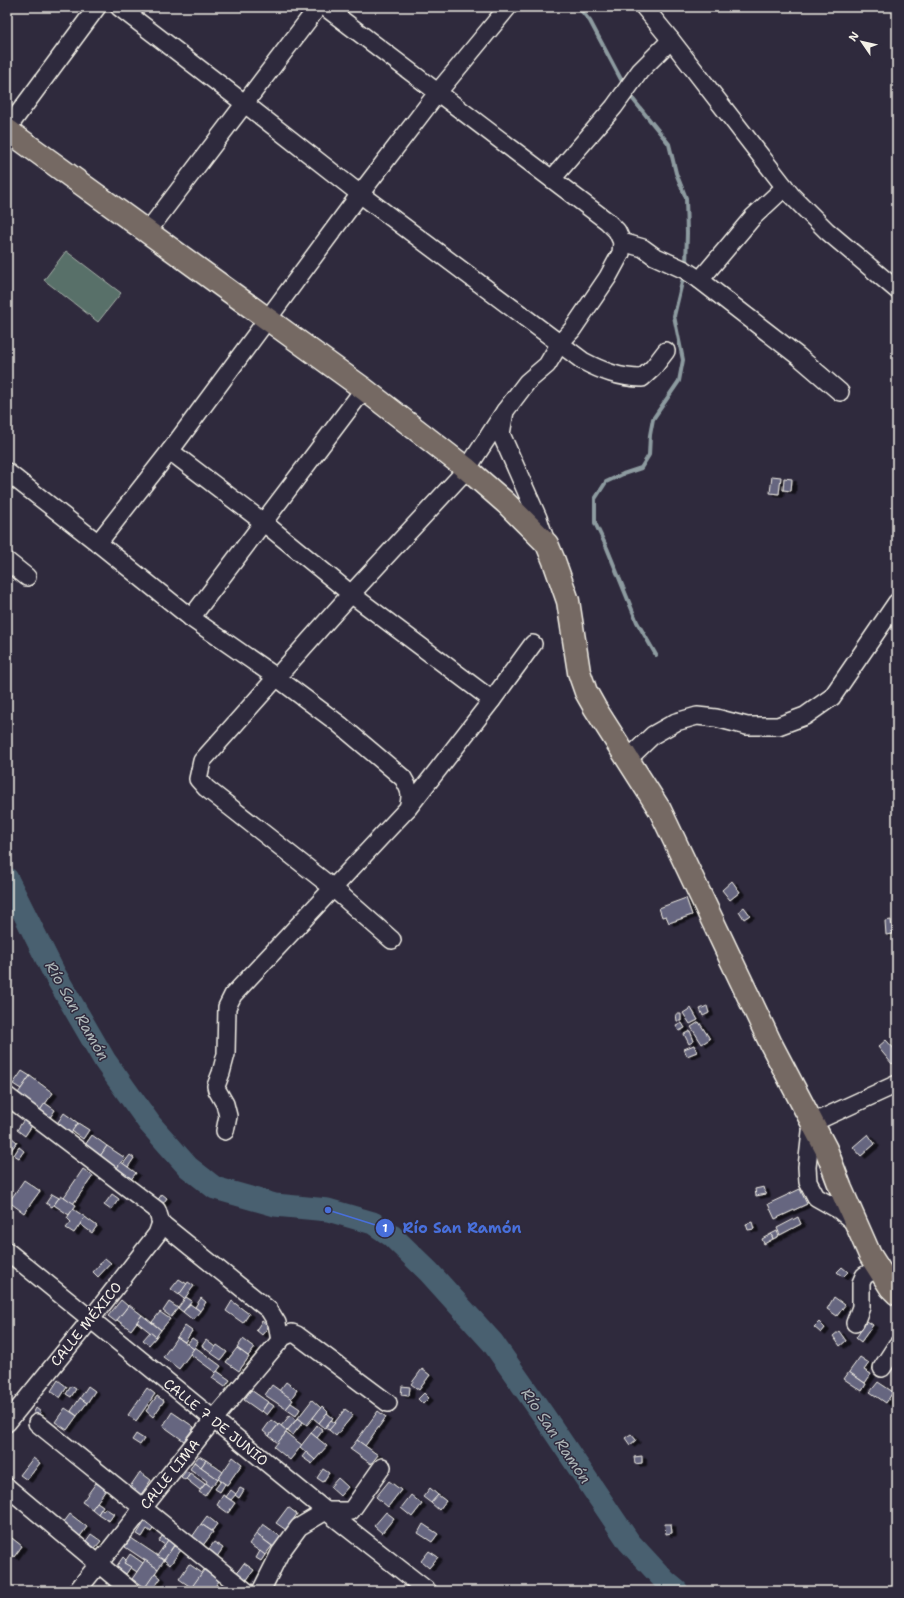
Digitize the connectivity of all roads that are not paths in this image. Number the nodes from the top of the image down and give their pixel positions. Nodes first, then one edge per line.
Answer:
1 (97, 7) edge
2 (119, 7) edge
3 (318, 7) edge
4 (325, 7) edge
5 (508, 7) edge
6 (644, 7) edge
7 (671, 40) junction
8 (438, 92) junction
9 (244, 103) junction
10 (7, 130) edge
11 (552, 179) junction
12 (785, 187) junction
13 (360, 194) junction
14 (148, 232) junction
15 (622, 242) junction
16 (700, 280) junction
17 (897, 290) edge
18 (268, 318) junction
19 (560, 343) junction
20 (666, 351) dead end
21 (364, 389) junction
22 (840, 392) dead end
23 (505, 411) junction
24 (170, 451) junction
25 (467, 469) junction
26 (7, 472) edge
27 (263, 522) junction
28 (98, 542) junction
29 (547, 544) junction
30 (7, 561) edge
31 (27, 576) dead end
32 (351, 594) junction
33 (897, 602) edge
34 (191, 618) junction
35 (533, 644) dead end
36 (276, 677) junction
37 (492, 700) junction
38 (628, 759) junction
39 (408, 808) junction
40 (333, 888) junction
41 (392, 940) dead end
42 (897, 1084) edge
43 (7, 1096) edge
44 (812, 1123) junction
45 (225, 1131) dead end
46 (161, 1223) junction
47 (7, 1251) edge
48 (878, 1267) junction
49 (897, 1294) edge
50 (91, 1319) junction
51 (854, 1323) dead end
52 (280, 1341) junction
53 (897, 1345) edge
54 (882, 1368) dead end
55 (388, 1403) dead end
56 (213, 1420) junction
57 (7, 1422) edge
58 (37, 1423) dead end
59 (382, 1468) dead end
60 (7, 1487) edge
61 (142, 1508) junction
62 (326, 1511) junction
63 (98, 1563) junction
64 (77, 1591) edge
65 (131, 1591) edge
66 (246, 1591) edge
67 (262, 1591) edge
68 (428, 1591) edge

1 - 10 street
2 - 9 street
3 - 9 street
4 - 8 street
5 - 8 street
6 - 7 street
7 - 11 street
7 - 12 street
8 - 11 street
8 - 13 street
9 - 13 street
9 - 14 street
10 - 14 main road
11 - 15 street
12 - 16 street
12 - 17 street
13 - 18 street
13 - 19 street
14 - 18 main road
15 - 16 street
15 - 19 street
16 - 22 street
18 - 21 main road
18 - 24 street
19 - 20 street
19 - 23 street
21 - 25 main road
21 - 27 street
23 - 25 street
23 - 29 street
24 - 27 street
24 - 28 street
25 - 29 main road
25 - 32 street
26 - 28 street
27 - 32 street
27 - 34 street
28 - 34 street
29 - 38 main road
30 - 31 street
32 - 36 street
32 - 37 street
33 - 38 street
34 - 36 street
35 - 37 street
36 - 39 street
36 - 40 street
37 - 39 street
38 - 44 main road
39 - 40 street
40 - 41 street
40 - 45 street
42 - 44 street
43 - 46 street
44 - 48 main road
46 - 50 street, CALLE MÉXICO
46 - 52 street
47 - 50 street, CALLE 7 DE JUNIO
48 - 49 main road
48 - 51 street
50 - 56 street, CALLE 7 DE JUNIO
50 - 57 street, CALLE MÉXICO
52 - 55 street
52 - 56 street, CALLE LIMA
53 - 54 street
56 - 61 street, CALLE LIMA
56 - 62 street, CALLE 7 DE JUNIO
58 - 61 street
59 - 62 street
60 - 63 street
61 - 63 street, CALLE LIMA
61 - 66 street
62 - 67 street
62 - 68 street, CALLE 7 DE JUNIO
63 - 64 street, CALLE LIMA
63 - 65 street

